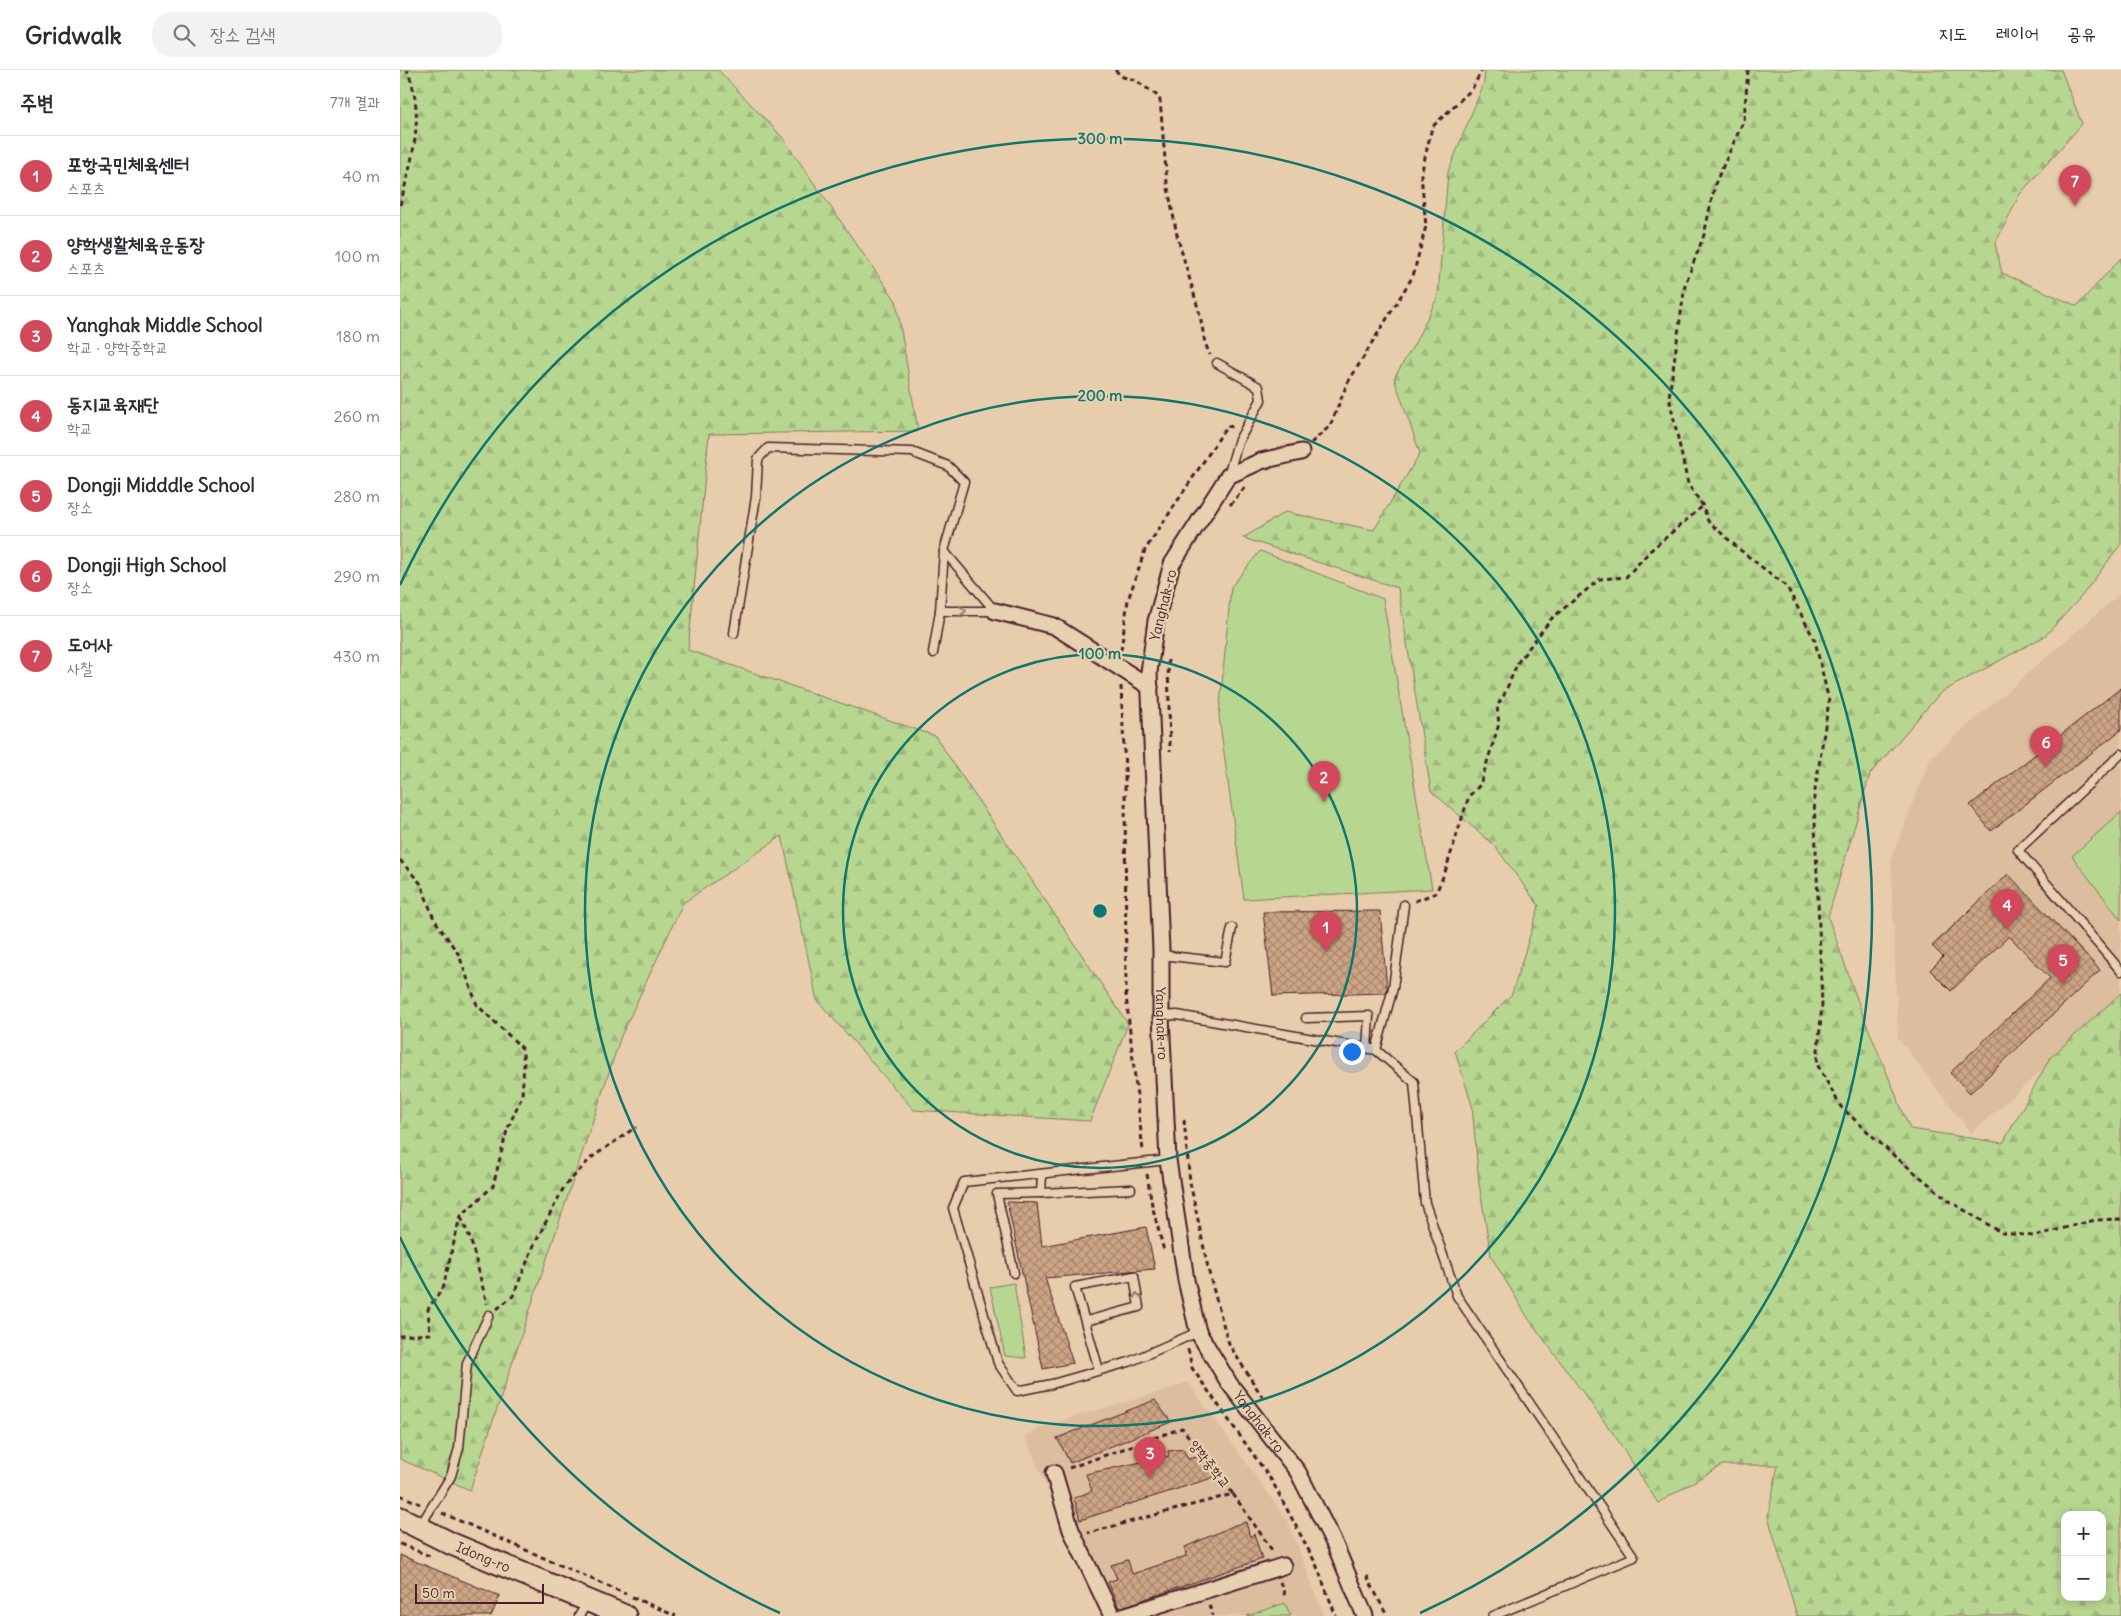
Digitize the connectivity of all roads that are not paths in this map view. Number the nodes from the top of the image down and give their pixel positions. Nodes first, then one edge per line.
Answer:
1 (1217, 363) road end
2 (1301, 452) road end
3 (1228, 476) junction
4 (944, 551) junction
5 (940, 611) junction
6 (995, 611) junction
7 (734, 633) dead end
8 (933, 653) dead end
9 (1150, 687) junction
10 (2121, 754) edge
11 (1404, 905) road end
12 (1232, 928) dead end
13 (1161, 955) junction
14 (2121, 971) edge
15 (1161, 1016) junction
16 (1306, 1018) dead end
17 (1367, 1048) junction
18 (1376, 1050) junction
19 (1168, 1160) junction
20 (1042, 1174) junction
21 (1131, 1189) dead end
22 (1041, 1194) junction
23 (1014, 1272) dead end
24 (489, 1315) road end
25 (1086, 1321) junction
26 (1198, 1332) junction
27 (1099, 1370) junction
28 (1054, 1473) road end
29 (400, 1518) edge
30 (420, 1526) junction
31 (1283, 1566) road end
32 (584, 1609) edge
33 (625, 1616) edge
34 (1112, 1616) edge
35 (1123, 1616) edge
36 (1365, 1616) edge
37 (1493, 1616) edge

1 - 3 lane
2 - 3 street
3 - 9 street, Yanghak-ro
4 - 5 lane
4 - 6 lane
4 - 7 lane
5 -> 6 lane
5 - 8 lane
6 - 9 street
9 - 13 street, Yanghak-ro
10 - 14 lane
11 - 18 lane
12 - 13 lane
13 - 15 street, Yanghak-ro
15 - 17 lane
15 - 19 street, Yanghak-ro
16 - 17 lane
17 - 18 lane
18 - 37 lane
19 - 20 lane
19 - 26 street, Yanghak-ro
20 - 22 lane
20 - 27 lane
21 - 22 lane
22 - 23 lane
24 - 30 lane
25 -> 25 lane
25 - 27 lane
26 - 27 lane
26 - 36 street, Yanghak-ro
28 - 34 street
29 - 30 street, Idong-ro
30 - 32 street, Idong-ro
31 - 35 street
32 - 33 street, Idong-ro

